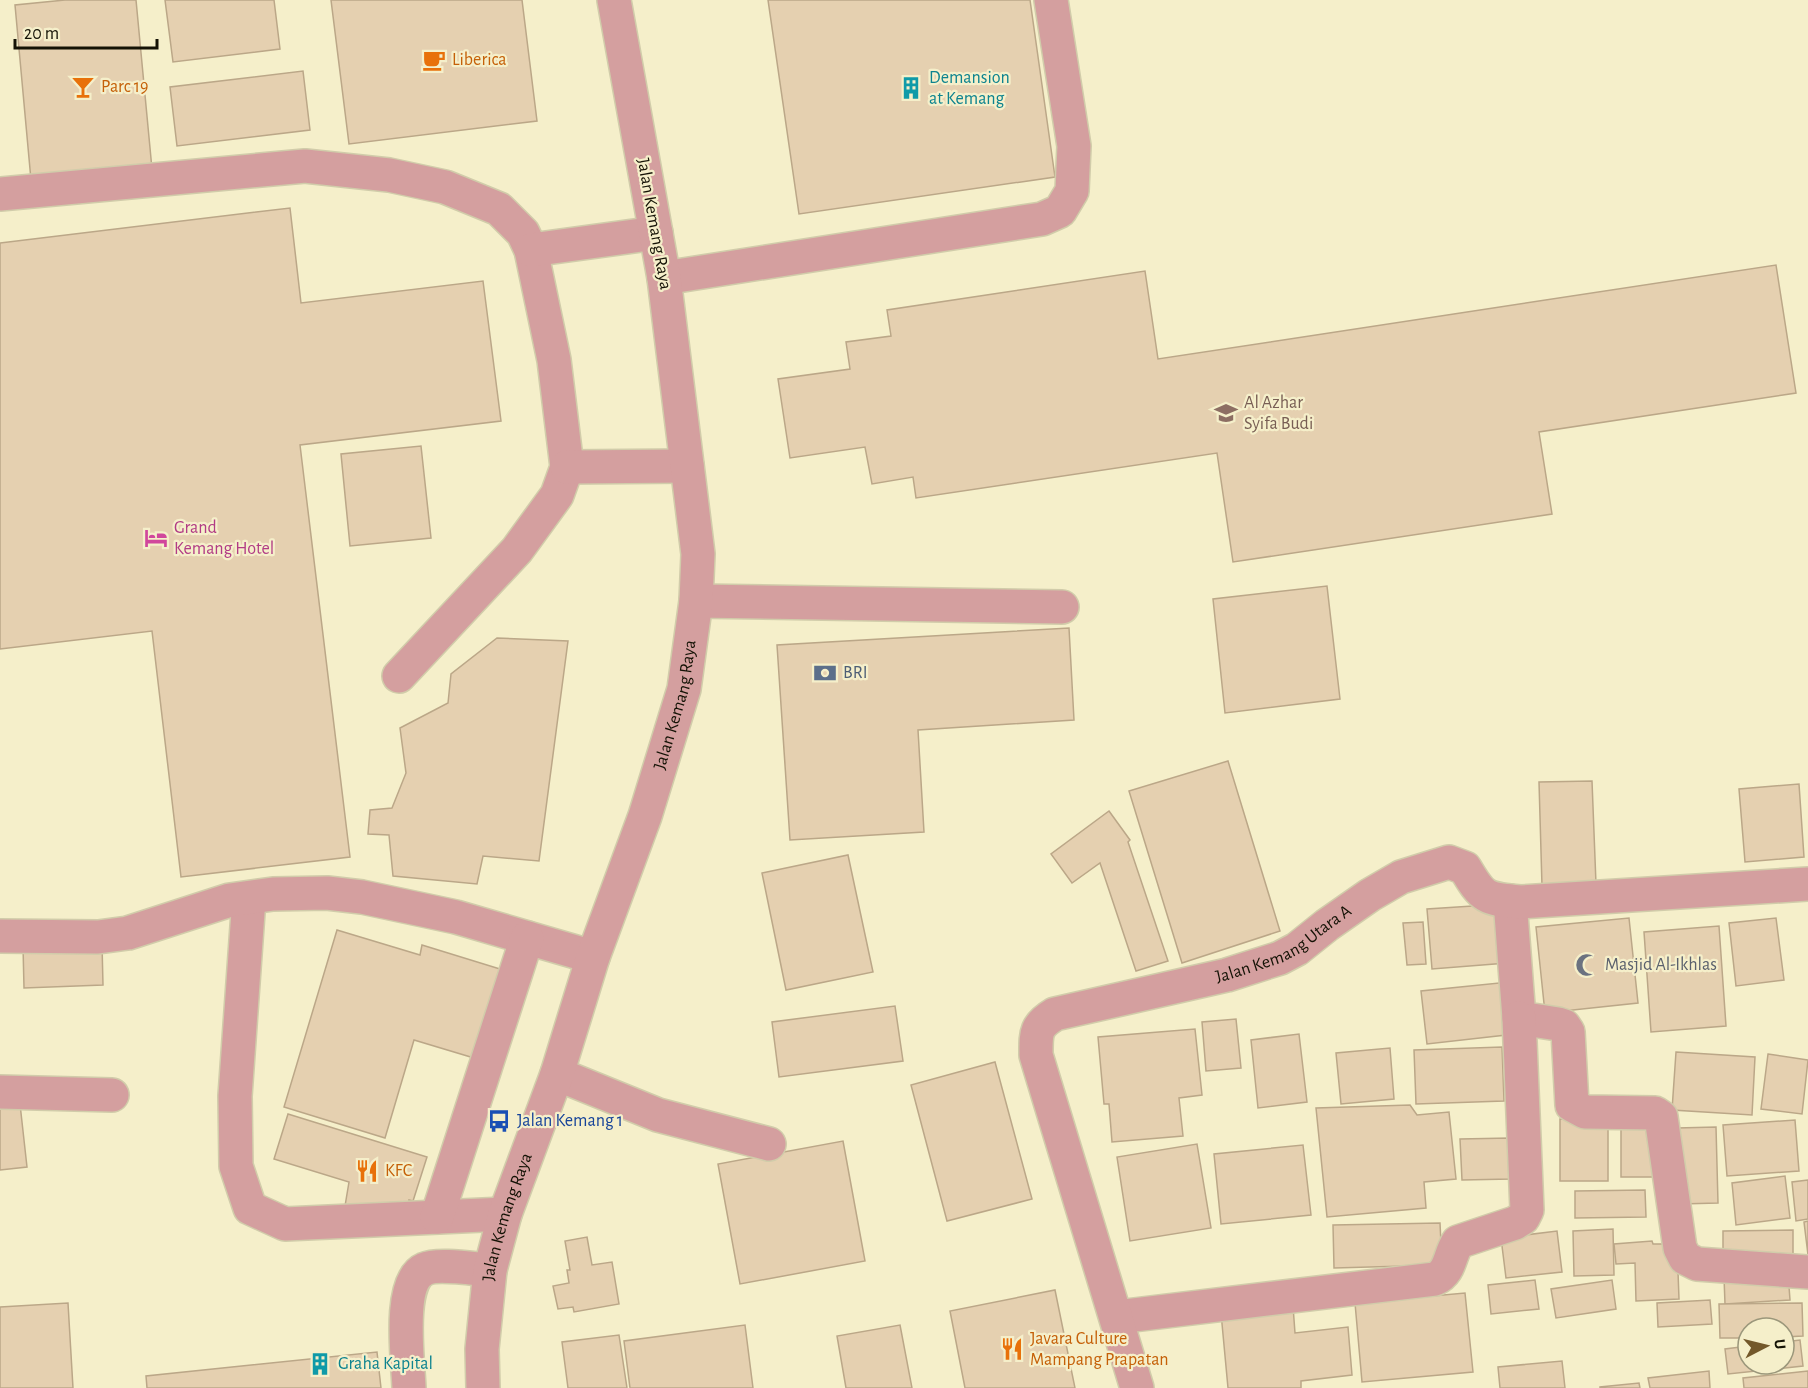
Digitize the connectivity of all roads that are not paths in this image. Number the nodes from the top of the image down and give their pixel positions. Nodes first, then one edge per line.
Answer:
1 (614, 0) edge
2 (1051, 0) edge
3 (0, 194) edge
4 (656, 233) junction
5 (531, 250) junction
6 (664, 278) junction
7 (687, 466) junction
8 (567, 467) junction
9 (696, 601) junction
10 (1062, 607) dead end
11 (399, 676) dead end
12 (1808, 884) edge
13 (249, 898) junction
14 (1510, 901) junction
15 (0, 936) edge
16 (527, 938) junction
17 (593, 957) junction
18 (1519, 1018) junction
19 (557, 1074) junction
20 (0, 1092) edge
21 (112, 1095) dead end
22 (769, 1144) dead end
23 (505, 1214) junction
24 (437, 1217) junction
25 (490, 1270) junction
26 (1808, 1272) edge
27 (1117, 1317) junction
28 (409, 1388) edge
29 (483, 1388) edge
30 (1137, 1388) edge

1 - 4 street, Jalan Kemang Raya
2 - 6 street
3 - 5 street
4 - 5 street
4 - 6 street, Jalan Kemang Raya
5 - 8 street
6 - 7 street, Jalan Kemang Raya
7 - 8 street
7 - 9 street, Jalan Kemang Raya
8 - 11 street
9 - 10 street
9 - 17 street, Jalan Kemang Raya
12 - 14 street, Jalan Kemang Utara A
13 - 15 street
13 - 16 street
13 - 24 street
14 - 18 street
14 - 27 street, Jalan Kemang Utara A
16 - 17 street
16 - 24 street
17 - 19 street, Jalan Kemang Raya
18 - 26 street
18 - 27 street
19 - 22 street
19 - 23 street, Jalan Kemang Raya
20 - 21 street
23 - 24 street
23 - 25 street, Jalan Kemang Raya
25 - 28 street
25 - 29 street, Jalan Kemang Raya
27 - 30 street

